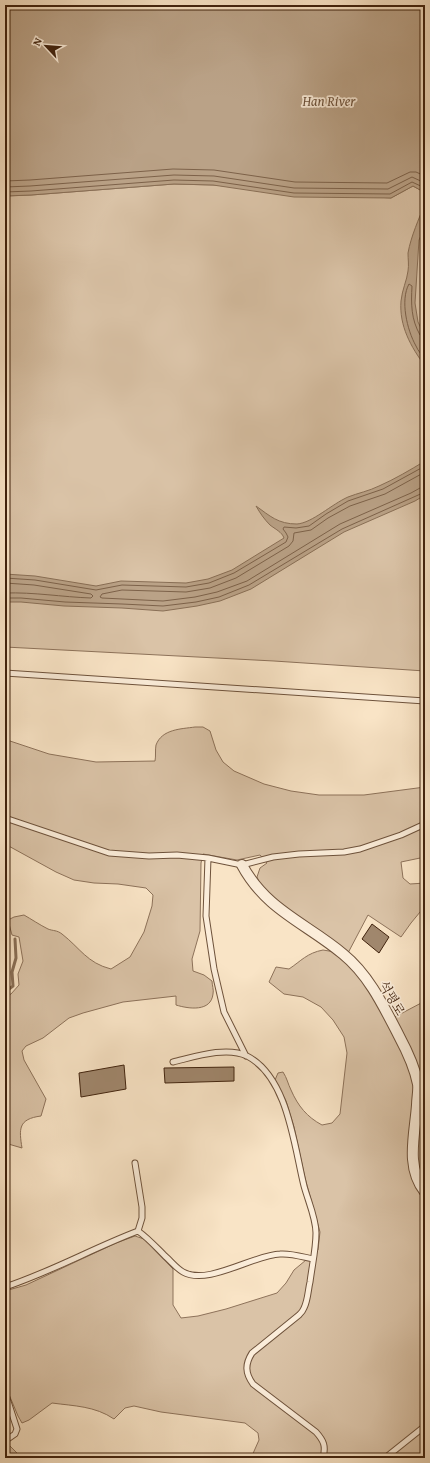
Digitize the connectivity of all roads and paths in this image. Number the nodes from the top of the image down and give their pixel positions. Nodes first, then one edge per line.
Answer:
1 (5, 673) edge
2 (425, 701) edge
3 (5, 818) edge
4 (425, 824) edge
5 (208, 858) junction
6 (242, 865) junction
7 (246, 1056) junction
8 (172, 1062) dead end
9 (135, 1163) dead end
10 (425, 1192) edge
11 (138, 1231) junction
12 (313, 1259) junction
13 (5, 1287) edge
14 (5, 1392) edge
15 (425, 1426) edge
16 (5, 1441) edge
17 (323, 1458) edge
18 (386, 1458) edge

1 - 2 lane
3 - 5 lane
4 - 6 lane
5 - 6 lane
5 - 7 lane
6 - 10 street, 석평로
7 - 8 lane
7 - 12 lane
9 - 11 lane
11 - 12 lane
11 - 13 lane
12 - 17 lane
14 - 16 lane
15 - 18 lane

